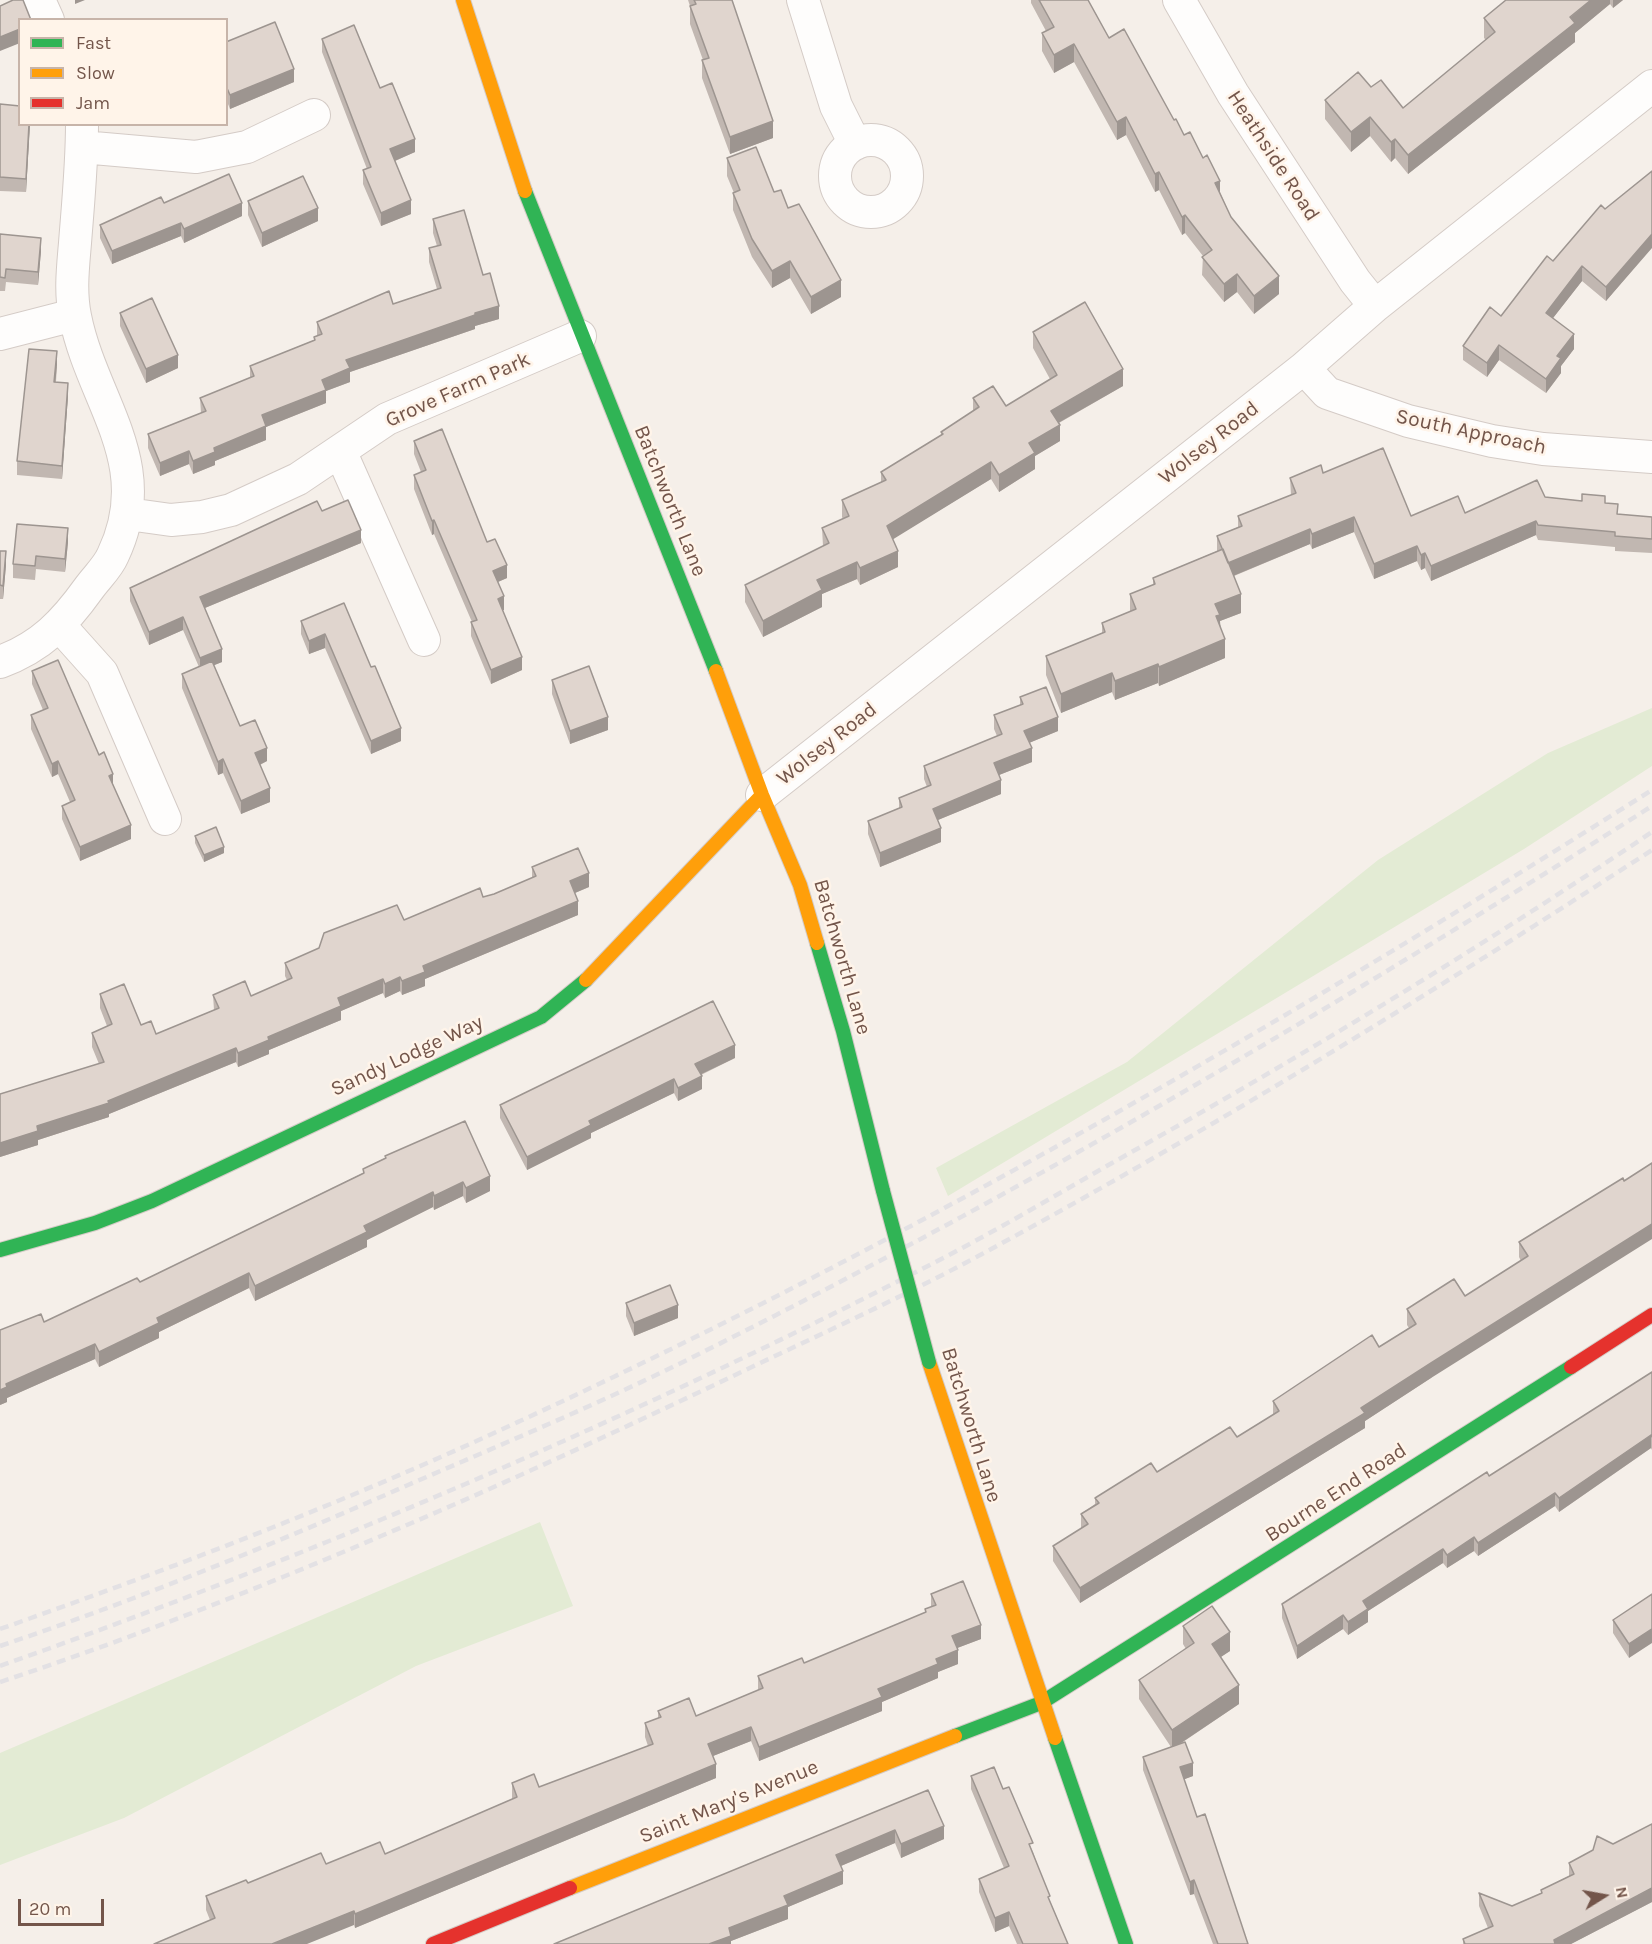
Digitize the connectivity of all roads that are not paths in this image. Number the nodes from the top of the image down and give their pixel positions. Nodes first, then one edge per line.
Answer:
1 (39, 0) edge
2 (463, 0) edge
3 (803, 0) edge
4 (1179, 0) edge
5 (47, 18) edge
6 (1652, 86) edge
7 (314, 115) dead end
8 (82, 136) edge
9 (855, 144) dead end
10 (1375, 306) junction
11 (74, 315) junction
12 (0, 334) edge
13 (580, 336) junction
14 (1304, 368) junction
15 (340, 453) junction
16 (1652, 457) edge
17 (128, 514) junction
18 (59, 625) junction
19 (424, 640) dead end
20 (0, 662) edge
21 (762, 795) junction
22 (165, 819) dead end
23 (0, 1250) edge
24 (1652, 1316) edge
25 (1041, 1703) junction
26 (433, 1944) edge
27 (1126, 1944) edge

1 - 5 street
2 - 13 street, Batchworth Lane
3 - 9 street
4 - 10 street, Heathside Road
6 - 10 street, Wolsey Road
7 - 8 street
8 - 11 street
10 - 14 street, Wolsey Road
11 - 12 street
11 - 17 street
13 - 15 street, Grove Farm Park
13 - 21 street, Batchworth Lane
14 - 16 street, South Approach
14 - 21 street, Wolsey Road
15 - 17 street, Grove Farm Park
15 - 19 street
17 - 18 street
18 - 20 street
18 - 22 street
21 - 23 street, Sandy Lodge Way
21 - 25 street, Batchworth Lane, bridge
24 - 25 street, Bourne End Road
25 - 26 street, Saint Mary's Avenue
25 - 27 street, Batchworth Lane

